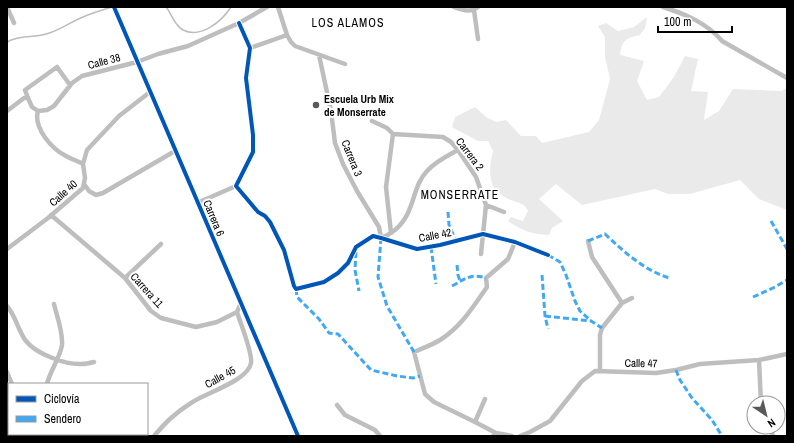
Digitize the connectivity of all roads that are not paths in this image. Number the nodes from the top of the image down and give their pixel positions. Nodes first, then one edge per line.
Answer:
1 (7, 7) edge
2 (114, 7) edge
3 (267, 7) edge
4 (278, 7) edge
5 (454, 7) edge
6 (663, 7) edge
7 (476, 8) edge
8 (14, 23) dead end
9 (239, 23) junction
10 (287, 35) junction
11 (478, 39) dead end
12 (250, 48) junction
13 (319, 55) junction
14 (138, 62) junction
15 (345, 64) dead end
16 (787, 78) edge
17 (70, 85) junction
18 (150, 92) junction
19 (28, 98) junction
20 (7, 111) edge
21 (38, 111) junction
22 (372, 120) dead end
23 (393, 134) junction
24 (458, 150) junction
25 (175, 151) junction
26 (83, 164) junction
27 (84, 184) junction
28 (236, 186) junction
29 (197, 203) junction
30 (486, 205) junction
31 (504, 212) dead end
32 (51, 216) junction
33 (391, 233) junction
34 (483, 234) junction
35 (381, 238) junction
36 (588, 241) dead end
37 (515, 242) junction
38 (161, 244) dead end
39 (7, 249) edge
40 (481, 254) dead end
41 (548, 255) dead end
42 (125, 278) junction
43 (632, 298) dead end
44 (241, 303) junction
45 (622, 303) junction
46 (54, 304) dead end
47 (7, 306) edge
48 (237, 312) junction
49 (787, 354) edge
50 (56, 360) junction
51 (759, 360) junction
52 (94, 362) dead end
53 (600, 371) junction
54 (7, 372) edge
55 (12, 383) edge
56 (47, 383) edge
57 (761, 395) edge
58 (485, 399) dead end
59 (337, 405) dead end
60 (475, 422) junction
61 (495, 435) edge
62 (154, 436) edge
63 (298, 436) edge
64 (380, 436) edge
65 (512, 436) edge
66 (520, 436) edge

1 - 8 street
2 - 14 street, Carrera 6
3 - 9 street, Calle 38
4 - 10 street
5 - 7 street
6 - 16 street
7 - 11 street
9 - 12 street
9 - 14 street, Calle 38
10 - 12 street
10 - 13 street
12 - 28 street
13 - 15 street
13 - 35 street, Carrera 3
14 - 17 street, Calle 38
14 - 18 street, Carrera 6
17 - 19 street
17 - 21 street, Calle 38
18 - 25 street, Carrera 6
18 - 26 street
19 - 20 street
19 - 21 street
21 - 26 street
22 - 23 street
23 - 24 street, Carrera 2
23 - 33 street
24 - 30 street, Carrera 2
24 - 33 street
25 - 27 street, Calle 40
25 - 29 street, Carrera 6
26 - 27 street
27 - 32 street, Calle 40
28 - 29 street
28 - 35 street
29 - 44 street, Carrera 6
30 - 31 street
30 - 34 street, Carrera 2
32 - 39 street, Calle 40
32 - 42 street, Carrera 11
33 - 35 street
34 - 35 street, Calle 42
34 - 37 street, Calle 42
34 - 40 street, Carrera 2
36 - 45 street
37 - 41 street, Calle 42
37 - 60 street
38 - 42 street
42 - 48 street, Carrera 11
43 - 45 street
44 - 48 street
44 - 63 street, Carrera 6
45 - 53 street
46 - 50 street
47 - 50 street
48 - 62 street, Calle 45
49 - 51 street, Calle 47
50 - 52 street
50 - 56 street
51 - 53 street, Calle 47
51 - 57 street
53 - 66 street
54 - 55 street
58 - 60 street
59 - 64 street
60 - 61 street
61 - 65 street

